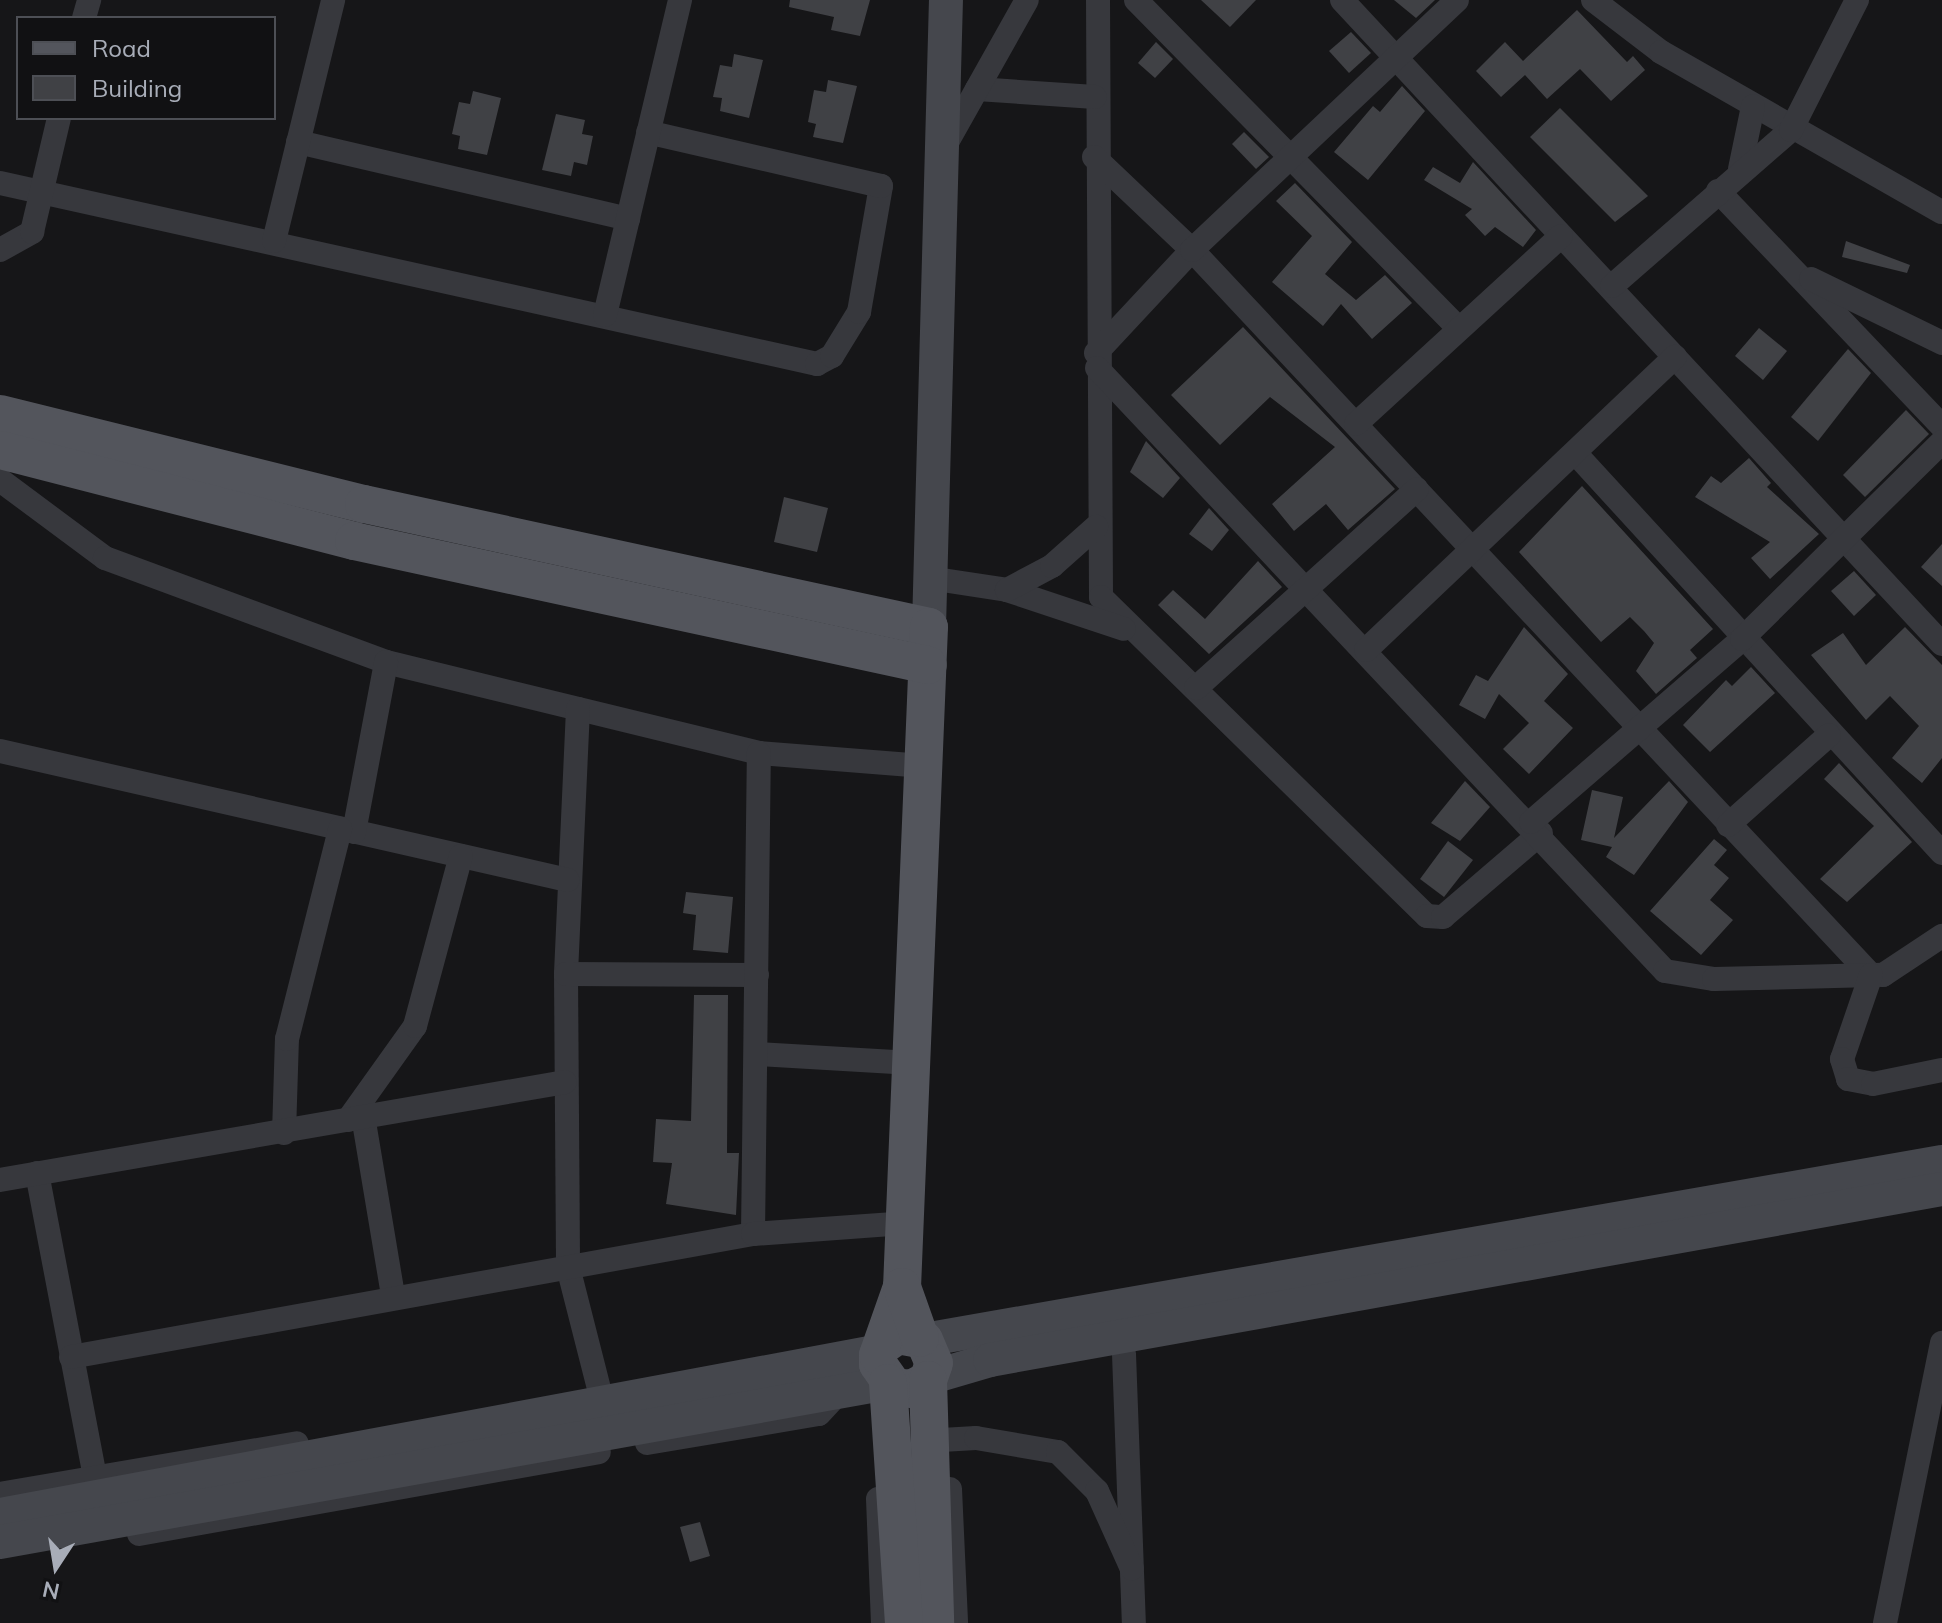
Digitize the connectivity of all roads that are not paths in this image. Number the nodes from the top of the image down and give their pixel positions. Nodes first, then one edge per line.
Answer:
1 (333, 0) edge
2 (680, 0) edge
3 (946, 0) edge
4 (1027, 0) edge
5 (1098, 0) edge
6 (1136, 0) edge
7 (1342, 0) edge
8 (1457, 0) edge
9 (1593, 0) edge
10 (1857, 0) edge
11 (1392, 55) junction
12 (977, 89) junction
13 (1095, 97) junction
14 (1753, 106) junction
15 (59, 120) edge
16 (1791, 130) junction
17 (648, 132) junction
18 (298, 142) junction
19 (945, 146) junction
20 (1292, 152) junction
21 (1094, 157) junction
22 (1740, 169) junction
23 (0, 183) edge
24 (1718, 191) junction
25 (41, 192) junction
26 (1942, 212) edge
27 (628, 219) junction
28 (1561, 236) junction
29 (274, 241) junction
30 (0, 250) edge
31 (1192, 250) junction
32 (1795, 271) junction
33 (1612, 286) junction
34 (605, 315) junction
35 (1458, 328) junction
36 (1942, 343) edge
37 (1675, 357) junction
38 (1097, 361) junction
39 (0, 414) edge
40 (1356, 424) junction
41 (1942, 426) edge
42 (1942, 442) edge
43 (0, 450) edge
44 (1577, 455) junction
45 (0, 480) edge
46 (1417, 489) junction
47 (1096, 527) junction
48 (1846, 539) junction
49 (1475, 550) junction
50 (929, 578) junction
51 (1308, 588) junction
52 (1007, 590) junction
53 (929, 627) junction
54 (1129, 630) junction
55 (1742, 639) junction
56 (1942, 644) edge
57 (1366, 650) junction
58 (386, 662) junction
59 (928, 665) junction
60 (1196, 688) junction
61 (578, 709) junction
62 (1639, 730) junction
63 (1829, 735) junction
64 (0, 751) edge
65 (759, 753) junction
66 (923, 766) junction
67 (1728, 825) junction
68 (1536, 828) junction
69 (347, 830) junction
70 (1942, 853) edge
71 (461, 856) junction
72 (568, 880) junction
73 (1942, 936) edge
74 (566, 974) junction
75 (757, 975) junction
76 (1871, 975) junction
77 (756, 1054) junction
78 (912, 1063) junction
79 (1942, 1070) edge
80 (565, 1082) junction
81 (356, 1118) junction
82 (284, 1133) junction
83 (1942, 1162) edge
84 (37, 1173) junction
85 (0, 1180) edge
86 (1942, 1189) edge
87 (905, 1223) junction
88 (753, 1234) junction
89 (568, 1267) junction
90 (902, 1287) junction
91 (393, 1296) junction
92 (922, 1339) junction
93 (1942, 1343) edge
94 (1124, 1354) dead end
95 (71, 1357) junction
96 (868, 1365) junction
97 (928, 1379) junction
98 (599, 1389) junction
99 (936, 1440) junction
100 (896, 1468) junction
101 (95, 1476) junction
102 (0, 1494) edge
103 (0, 1515) edge
104 (0, 1542) edge
105 (0, 1559) edge
106 (1132, 1569) junction
107 (883, 1623) edge
108 (904, 1623) edge
109 (935, 1623) edge
110 (956, 1623) edge
111 (1134, 1623) edge
112 (1885, 1623) edge

1 - 18 street
2 - 17 street
3 - 19 main road
4 - 12 street
5 - 13 street
6 - 20 street
7 - 11 street
8 - 11 street
9 - 14 street
10 - 16 street
11 - 20 street
11 - 28 street
12 - 13 street
12 - 19 street
13 - 21 street
14 - 16 street
14 - 22 street
15 - 25 street
16 - 22 street
16 - 26 street
17 - 27 street
17 - 34 street
18 - 27 street
18 - 29 street
19 - 50 main road
20 - 31 street
20 - 35 street
21 - 31 street
21 - 38 street
22 - 24 street
23 - 25 street
24 - 32 street
24 - 33 street
25 - 29 street
25 - 30 street
27 - 34 street
28 - 33 street
28 - 35 street
29 - 34 street
31 - 38 street
31 - 40 street
32 - 36 street
32 - 41 street
33 - 37 street
35 - 40 street
37 - 44 street
37 - 48 street
38 - 47 street
38 - 51 street
39 - 53 main road
40 - 46 street
42 - 48 street
43 - 59 main road
44 - 49 street
44 - 55 street
45 - 58 street
46 - 49 street
46 - 51 street
47 - 52 street
47 - 54 street
48 - 55 street
48 - 56 street
49 - 57 street
49 - 62 street
50 - 52 street
50 - 53 main road
51 - 57 street
51 - 60 street
52 - 54 street
53 - 59 main road
54 - 60 street
55 - 62 street
55 - 63 street
57 - 68 street
58 - 61 street
58 - 69 street
59 - 66 main road
60 - 68 street
61 - 65 street
61 - 72 street
62 - 67 street
62 - 68 street
63 - 67 street
63 - 70 street
64 - 69 street
65 - 66 street
65 - 75 street
66 - 78 main road
67 - 76 street
68 - 76 street
69 - 71 street
69 - 82 street
71 - 72 street
71 - 81 street
72 - 74 street
73 - 76 street
74 - 75 street
74 - 80 street
75 - 77 street
76 - 79 street
77 - 78 street
77 - 88 street
78 - 87 main road
80 - 81 street
80 - 89 street
81 - 82 street
81 - 91 street
82 - 84 street
83 - 92 main road
84 - 85 street
84 - 95 street
86 - 97 main road
87 - 88 street
87 - 90 main road
88 - 89 street
89 - 91 street
89 - 98 street
90 - 92 main road
90 - 96 main road
91 - 95 street
92 - 96 main road
92 - 97 main road
93 - 112 street
94 - 106 street
95 - 101 street
96 - 97 main road
96 - 98 street
96 - 100 main road
96 - 103 main road
96 - 104 main road
96 - 105 street
97 - 99 main road
98 - 101 street
99 - 106 street
99 - 109 main road
99 - 110 street
100 - 107 street
100 - 108 main road
101 - 102 street
106 - 111 street

